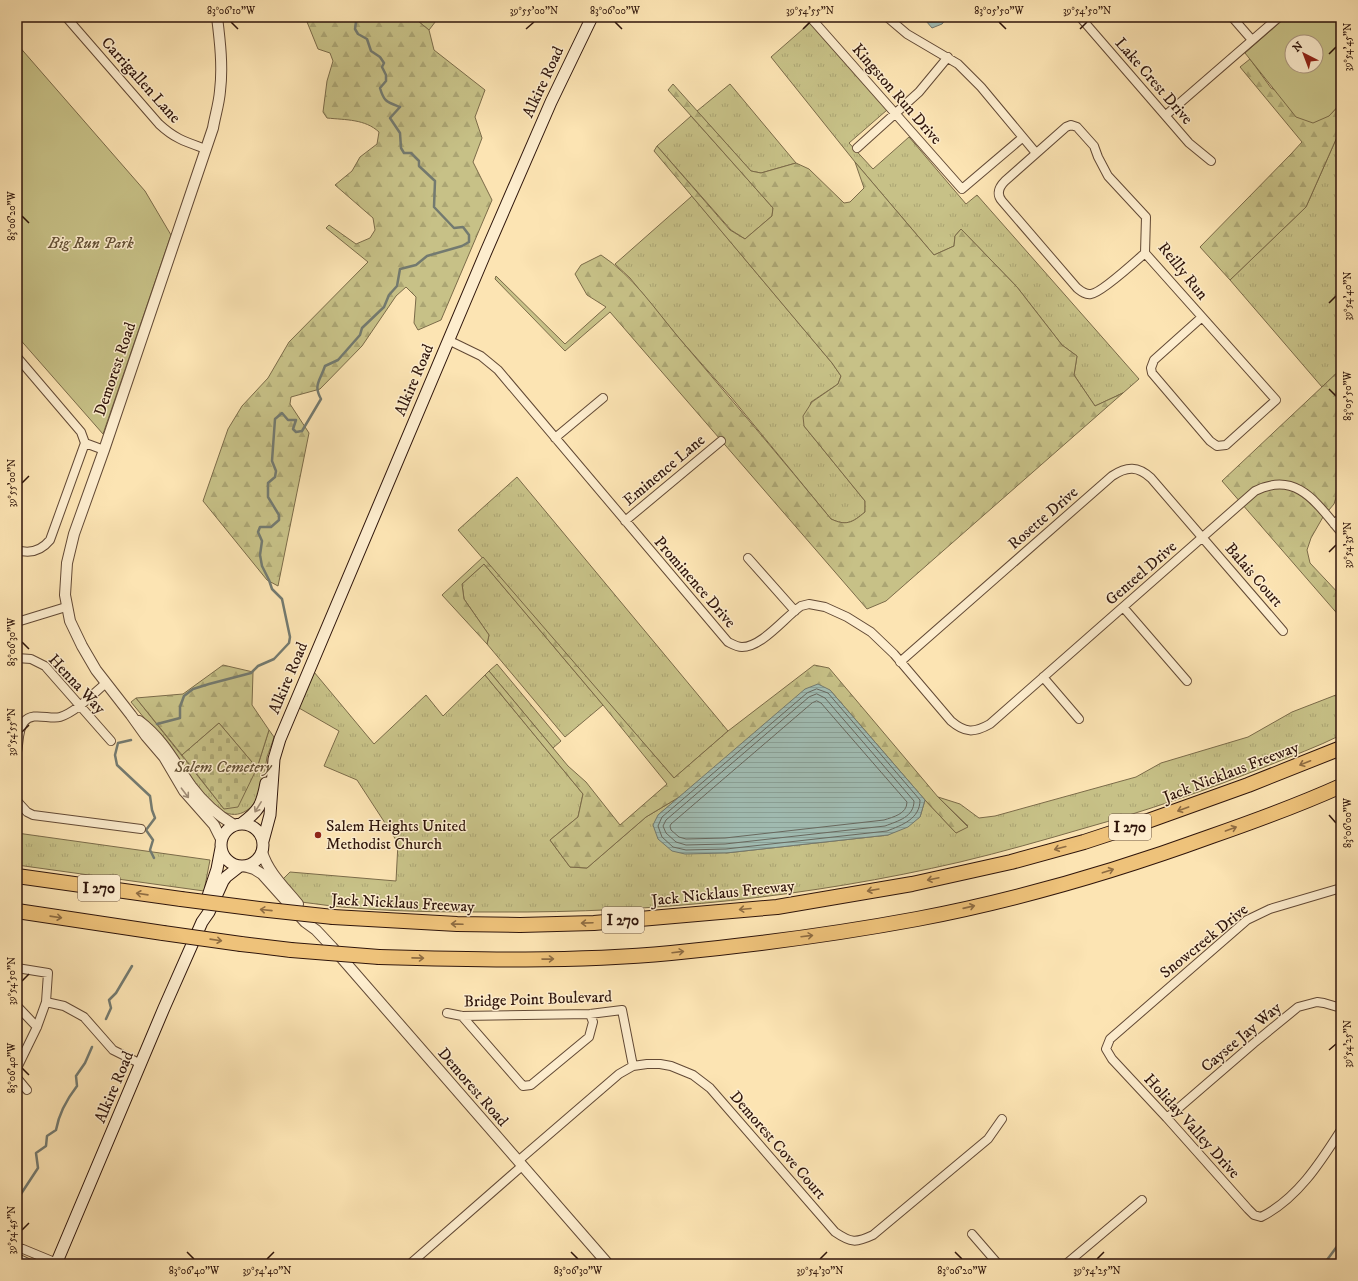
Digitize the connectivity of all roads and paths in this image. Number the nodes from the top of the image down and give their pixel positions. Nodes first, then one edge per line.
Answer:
1 (66, 17) edge
2 (217, 17) edge
3 (592, 17) edge
4 (810, 17) edge
5 (887, 17) edge
6 (1080, 17) edge
7 (1232, 17) edge
8 (1279, 17) edge
9 (1252, 40) junction
10 (948, 57) junction
11 (895, 114) junction
12 (1166, 115) junction
13 (1022, 138) junction
14 (858, 148) dead end
15 (206, 149) junction
16 (1036, 153) junction
17 (1211, 161) dead end
18 (1145, 253) junction
19 (1202, 317) junction
20 (448, 340) junction
21 (17, 357) edge
22 (603, 398) dead end
23 (555, 438) junction
24 (720, 440) dead end
25 (85, 442) junction
26 (104, 450) junction
27 (1341, 518) edge
28 (625, 521) junction
29 (1334, 524) junction
30 (1341, 532) edge
31 (1202, 537) junction
32 (17, 550) edge
33 (748, 558) dead end
34 (66, 607) junction
35 (1123, 607) junction
36 (795, 611) junction
37 (17, 622) edge
38 (1283, 631) dead end
39 (17, 658) edge
40 (900, 662) junction
41 (1043, 678) junction
42 (1187, 681) dead end
43 (106, 683) junction
44 (79, 705) junction
45 (131, 715) junction
46 (1079, 719) dead end
47 (969, 731) joint
48 (111, 741) dead end
49 (1341, 748) edge
50 (17, 752) edge
51 (274, 758) junction
52 (1341, 786) edge
53 (17, 801) edge
54 (237, 824) junction
55 (141, 829) dead end
56 (221, 843) junction
57 (262, 846) junction
58 (242, 866) junction
59 (17, 876) edge
60 (1341, 888) edge
61 (17, 912) edge
62 (202, 922) junction
63 (316, 930) junction
64 (17, 968) edge
65 (46, 1002) junction
66 (17, 1006) edge
67 (1341, 1008) edge
68 (447, 1013) dead end
69 (590, 1014) junction
70 (462, 1016) junction
71 (37, 1027) junction
72 (1106, 1049) joint
73 (141, 1064) junction
74 (633, 1066) junction
75 (17, 1068) edge
76 (17, 1078) edge
77 (27, 1090) dead end
78 (1168, 1118) junction
79 (1002, 1119) dead end
80 (1341, 1130) edge
81 (520, 1163) junction
82 (1142, 1200) dead end
83 (972, 1234) dead end
84 (17, 1248) edge
85 (17, 1258) edge
86 (57, 1263) edge
87 (30, 1264) edge
88 (410, 1264) edge
89 (608, 1264) edge
90 (998, 1264) edge
91 (1066, 1264) edge

1 - 15 street, Carrigallen Lane
2 - 15 street, Demorest Road
3 - 20 main road, Alkire Road
4 - 11 street, Kingston Run Drive
5 - 10 street
6 - 12 street, Lake Crest Drive
7 - 9 street
8 - 9 street
9 - 12 street
10 - 11 street
10 - 13 street
11 - 13 street, Kingston Run Drive
11 - 14 street
12 - 17 street, Lake Crest Drive
13 - 16 street
15 - 26 street, Demorest Road
16 - 18 street, Reilly Run
16 - 18 street, Reilly Run
18 - 19 street, Reilly Run
19 - 19 street, Reilly Run
20 - 23 street, Prominence Drive
20 - 51 main road, Alkire Road
21 - 25 street
22 - 23 street
23 - 28 street, Prominence Drive
24 - 28 street, Eminence Lane
25 - 26 street
25 - 32 street
26 - 34 street, Demorest Road
27 - 29 street
28 - 36 street, Prominence Drive
29 - 30 street, Genteel Drive
29 - 31 street, Genteel Drive
31 - 35 street, Genteel Drive
31 - 38 street, Balais Court
31 - 40 street, Rosette Drive
33 - 36 street
34 - 37 street
34 - 43 street, Demorest Road
35 - 41 street, Genteel Drive
35 - 42 street
36 - 40 street, Prominence Drive
39 - 44 street, Henna Way
40 - 47 street, Prominence Drive
41 - 46 street
41 - 47 street, Genteel Drive
43 - 44 street
43 - 45 street, Demorest Road
44 - 48 street, Henna Way
44 - 50 street
45 - 54 street, Demorest Road
45 -> 56 street, Demorest Road
49 -> 59 highway, Jack Nicklaus Freeway / I 270, bridge
51 -> 54 main road, Alkire Road
51 - 57 main road, Alkire Road
61 -> 52 highway, I 270, bridge
53 - 55 street
54 - 56 main road
54 - 57 main road
56 - 58 main road
56 - 62 main road, Alkire Road
57 - 58 main road
57 - 63 street, Demorest Road
58 - 62 main road, Alkire Road
58 - 63 street, Demorest Road
60 - 72 street, Snowcreek Drive
62 - 73 main road, Alkire Road
63 - 81 street, Demorest Road
64 - 65 street
65 - 71 street
65 - 73 street
66 - 71 street
67 - 78 street, Caysee Jay Way
68 - 70 street, Bridge Point Boulevard
69 - 70 street, Bridge Point Boulevard
69 - 70 street
69 - 74 street, Bridge Point Boulevard
71 - 75 street
72 - 78 street, Holiday Valley Drive
73 - 86 main road, Alkire Road
74 - 79 street, Demorest Cove Court
74 - 81 street, Demorest Cove Court
76 - 77 street
78 - 80 street, Holiday Valley Drive
81 - 88 street, Demorest Cove Court
81 - 89 street, Demorest Road
82 - 91 street
83 - 90 street
84 - 86 street
85 - 87 street

